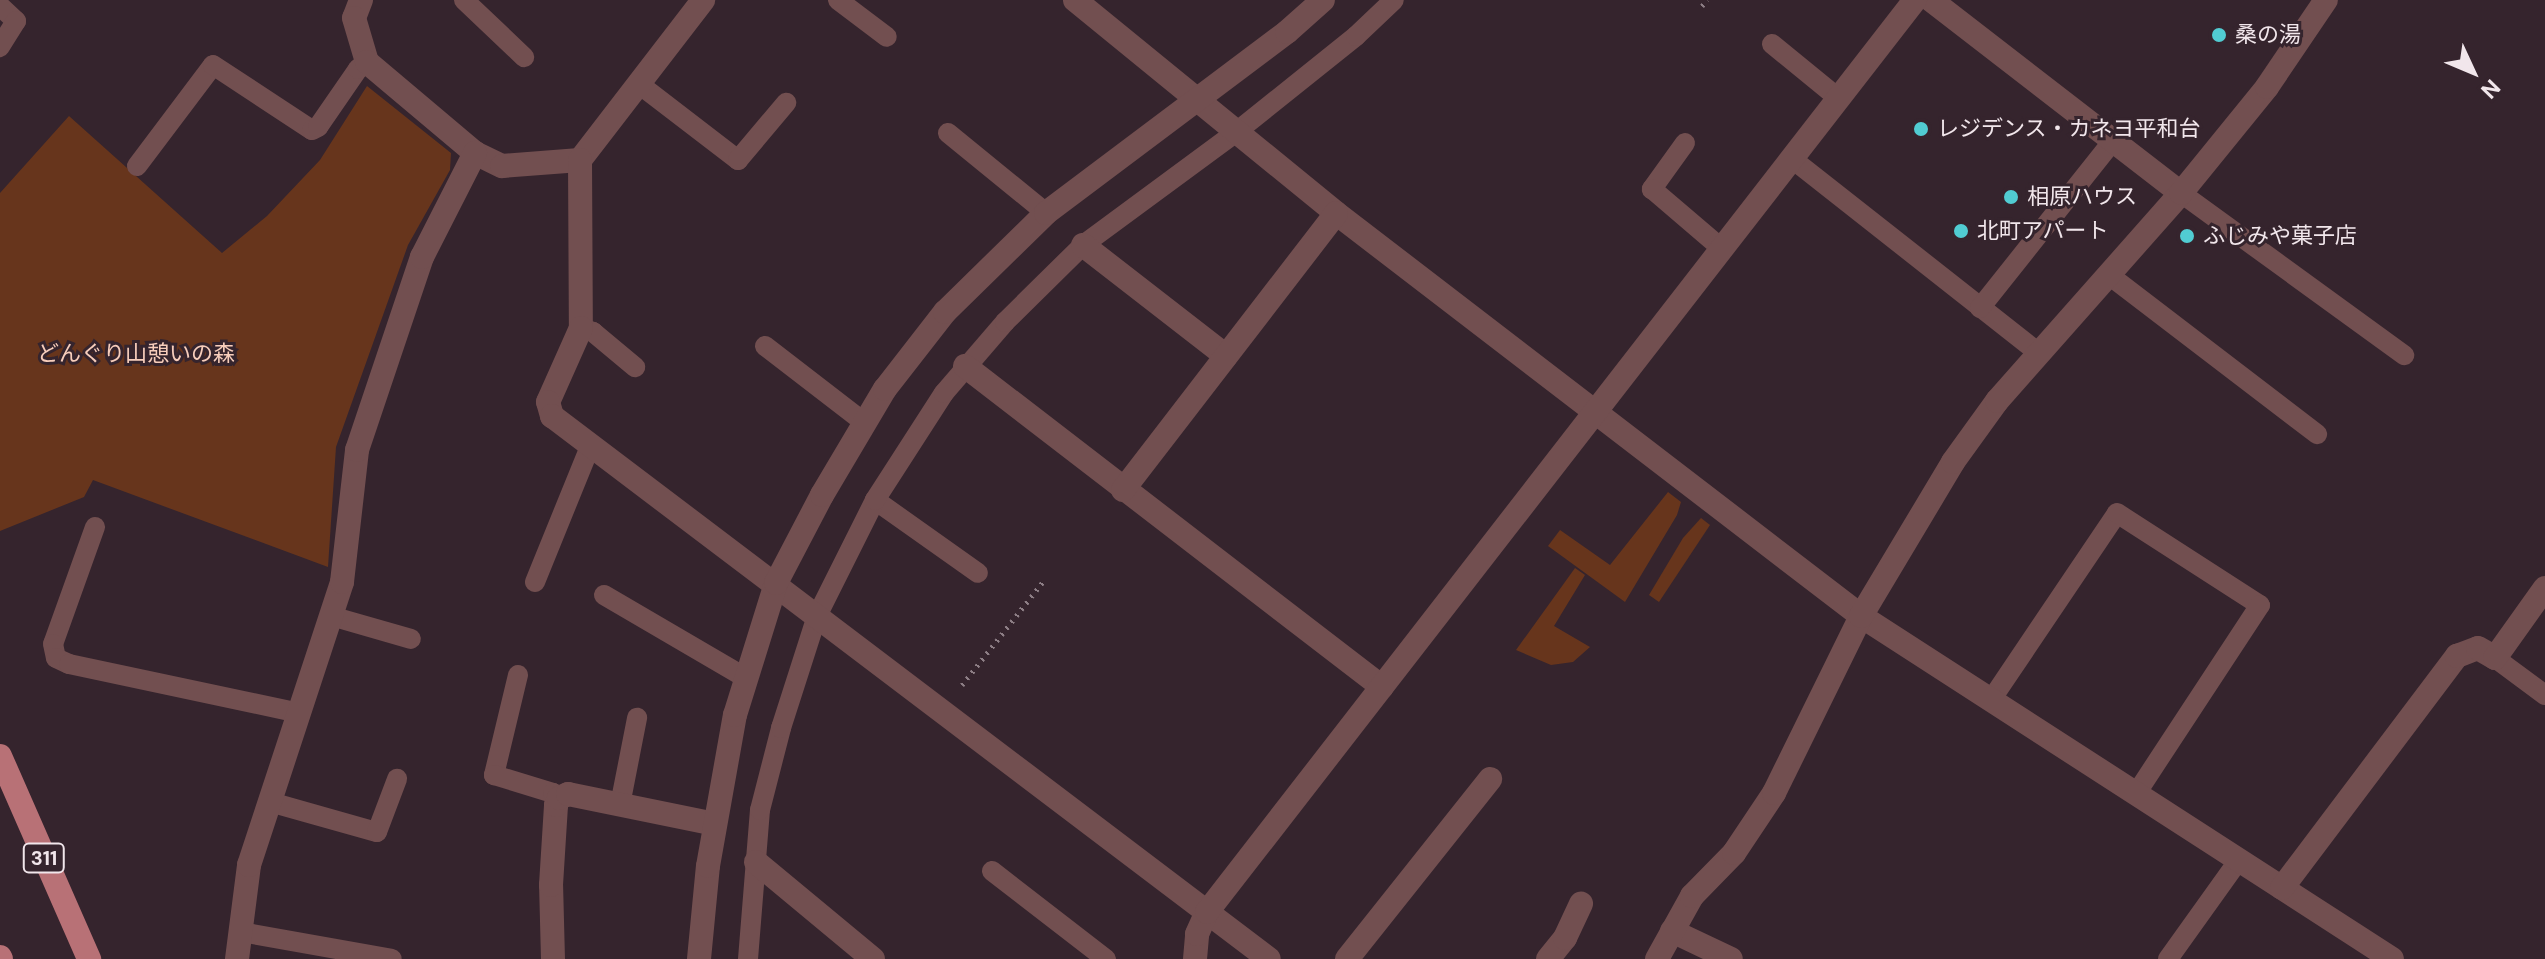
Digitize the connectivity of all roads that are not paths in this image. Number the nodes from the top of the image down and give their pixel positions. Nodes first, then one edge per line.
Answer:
1 (361, 0) edge
2 (464, 0) edge
3 (703, 0) edge
4 (838, 0) edge
5 (1075, 0) edge
6 (1323, 0) edge
7 (1394, 0) edge
8 (1915, 0) edge
9 (1931, 0) edge
10 (2326, 0) edge
11 (0, 6) edge
12 (887, 37) dead end
13 (1772, 44) dead end
14 (0, 47) edge
15 (524, 57) dead end
16 (367, 62) junction
17 (639, 84) junction
18 (1838, 98) junction
19 (1196, 100) junction
20 (786, 103) dead end
21 (948, 133) dead end
22 (1235, 133) junction
23 (2113, 141) junction
24 (1685, 143) dead end
25 (475, 153) junction
26 (1791, 158) junction
27 (580, 160) junction
28 (137, 166) dead end
29 (2181, 193) junction
30 (1046, 213) junction
31 (1336, 213) junction
32 (1083, 245) junction
33 (1721, 248) junction
34 (2109, 275) junction
35 (1980, 308) junction
36 (581, 328) junction
37 (765, 346) dead end
38 (2040, 354) junction
39 (2404, 355) dead end
40 (1226, 356) junction
41 (965, 366) junction
42 (635, 367) dead end
43 (1593, 412) junction
44 (865, 423) junction
45 (2317, 434) dead end
46 (591, 444) junction
47 (1123, 490) junction
48 (875, 500) junction
49 (95, 527) dead end
50 (978, 573) dead end
51 (535, 582) dead end
52 (776, 583) junction
53 (2545, 588) edge
54 (604, 595) dead end
55 (331, 616) junction
56 (817, 616) junction
57 (1861, 616) junction
58 (411, 639) dead end
59 (2495, 658) junction
60 (518, 675) dead end
61 (746, 678) junction
62 (1382, 687) junction
63 (2545, 695) edge
64 (1991, 700) junction
65 (299, 713) junction
66 (637, 718) dead end
67 (0, 756) edge
68 (397, 779) dead end
69 (1490, 779) dead end
70 (2136, 794) junction
71 (559, 798) junction
72 (270, 802) junction
73 (620, 805) junction
74 (715, 824) junction
75 (2239, 860) junction
76 (756, 862) junction
77 (992, 871) dead end
78 (2282, 888) junction
79 (1581, 904) dead end
80 (1207, 912) junction
81 (1672, 931) junction
82 (241, 932) junction
83 (366, 957) edge
84 (89, 959) edge
85 (237, 959) edge
86 (392, 959) edge
87 (553, 959) edge
88 (699, 959) edge
89 (748, 959) edge
90 (873, 959) edge
91 (1106, 959) edge
92 (1195, 959) edge
93 (1269, 959) edge
94 (1347, 959) edge
95 (1548, 959) edge
96 (1657, 959) edge
97 (1731, 959) edge
98 (2168, 959) edge
99 (2392, 959) edge

1 - 16 street
2 - 15 lane
3 - 17 street
4 - 12 lane
5 - 19 street
6 - 19 street
7 - 22 lane
8 - 18 street
9 - 23 street
10 - 29 street
11 - 14 lane
13 - 18 lane
16 - 25 street
16 - 28 lane
17 - 20 lane
17 - 27 street
18 - 26 street
19 - 22 street
19 - 30 street
21 - 30 lane
22 - 31 street
22 - 32 lane
23 - 29 street
23 - 35 lane
24 - 33 lane
25 - 27 street
25 - 55 street
26 - 33 street
26 - 35 lane
27 - 36 street
29 - 34 street
29 - 39 lane
30 - 44 street
31 - 40 street
31 - 43 street
32 - 40 street
32 - 41 lane
33 - 43 street
34 - 38 street
34 - 45 lane
35 - 38 lane
36 - 42 lane
36 - 46 street
37 - 44 lane
38 - 57 street
40 - 47 street
41 - 47 street
41 - 48 lane
43 - 57 street
43 - 62 street
44 - 52 street
46 - 51 lane
46 - 52 street
47 - 62 street
48 - 50 lane
48 - 56 lane
49 - 65 lane
52 - 56 street
52 - 61 street
53 - 59 street
54 - 61 lane
55 - 58 lane
55 - 65 street
56 - 76 lane
56 - 80 street
57 - 64 street
57 - 81 street
59 - 63 lane
59 - 78 street
60 - 71 lane
61 - 74 street
62 - 80 street
64 - 70 street
64 - 70 lane
65 - 72 street
66 - 73 lane
67 - 84 main road, 311
68 - 72 lane
69 - 94 street
70 - 75 street
71 - 73 street
71 - 87 street
72 - 82 street
73 - 74 street
74 - 88 street
75 - 78 street
75 - 98 lane
76 - 89 lane
76 - 90 street
77 - 91 lane
78 - 99 street
79 - 95 street
80 - 92 street
80 - 93 street
81 - 96 street
81 - 97 street
82 - 83 lane
82 - 85 street
83 - 86 lane

